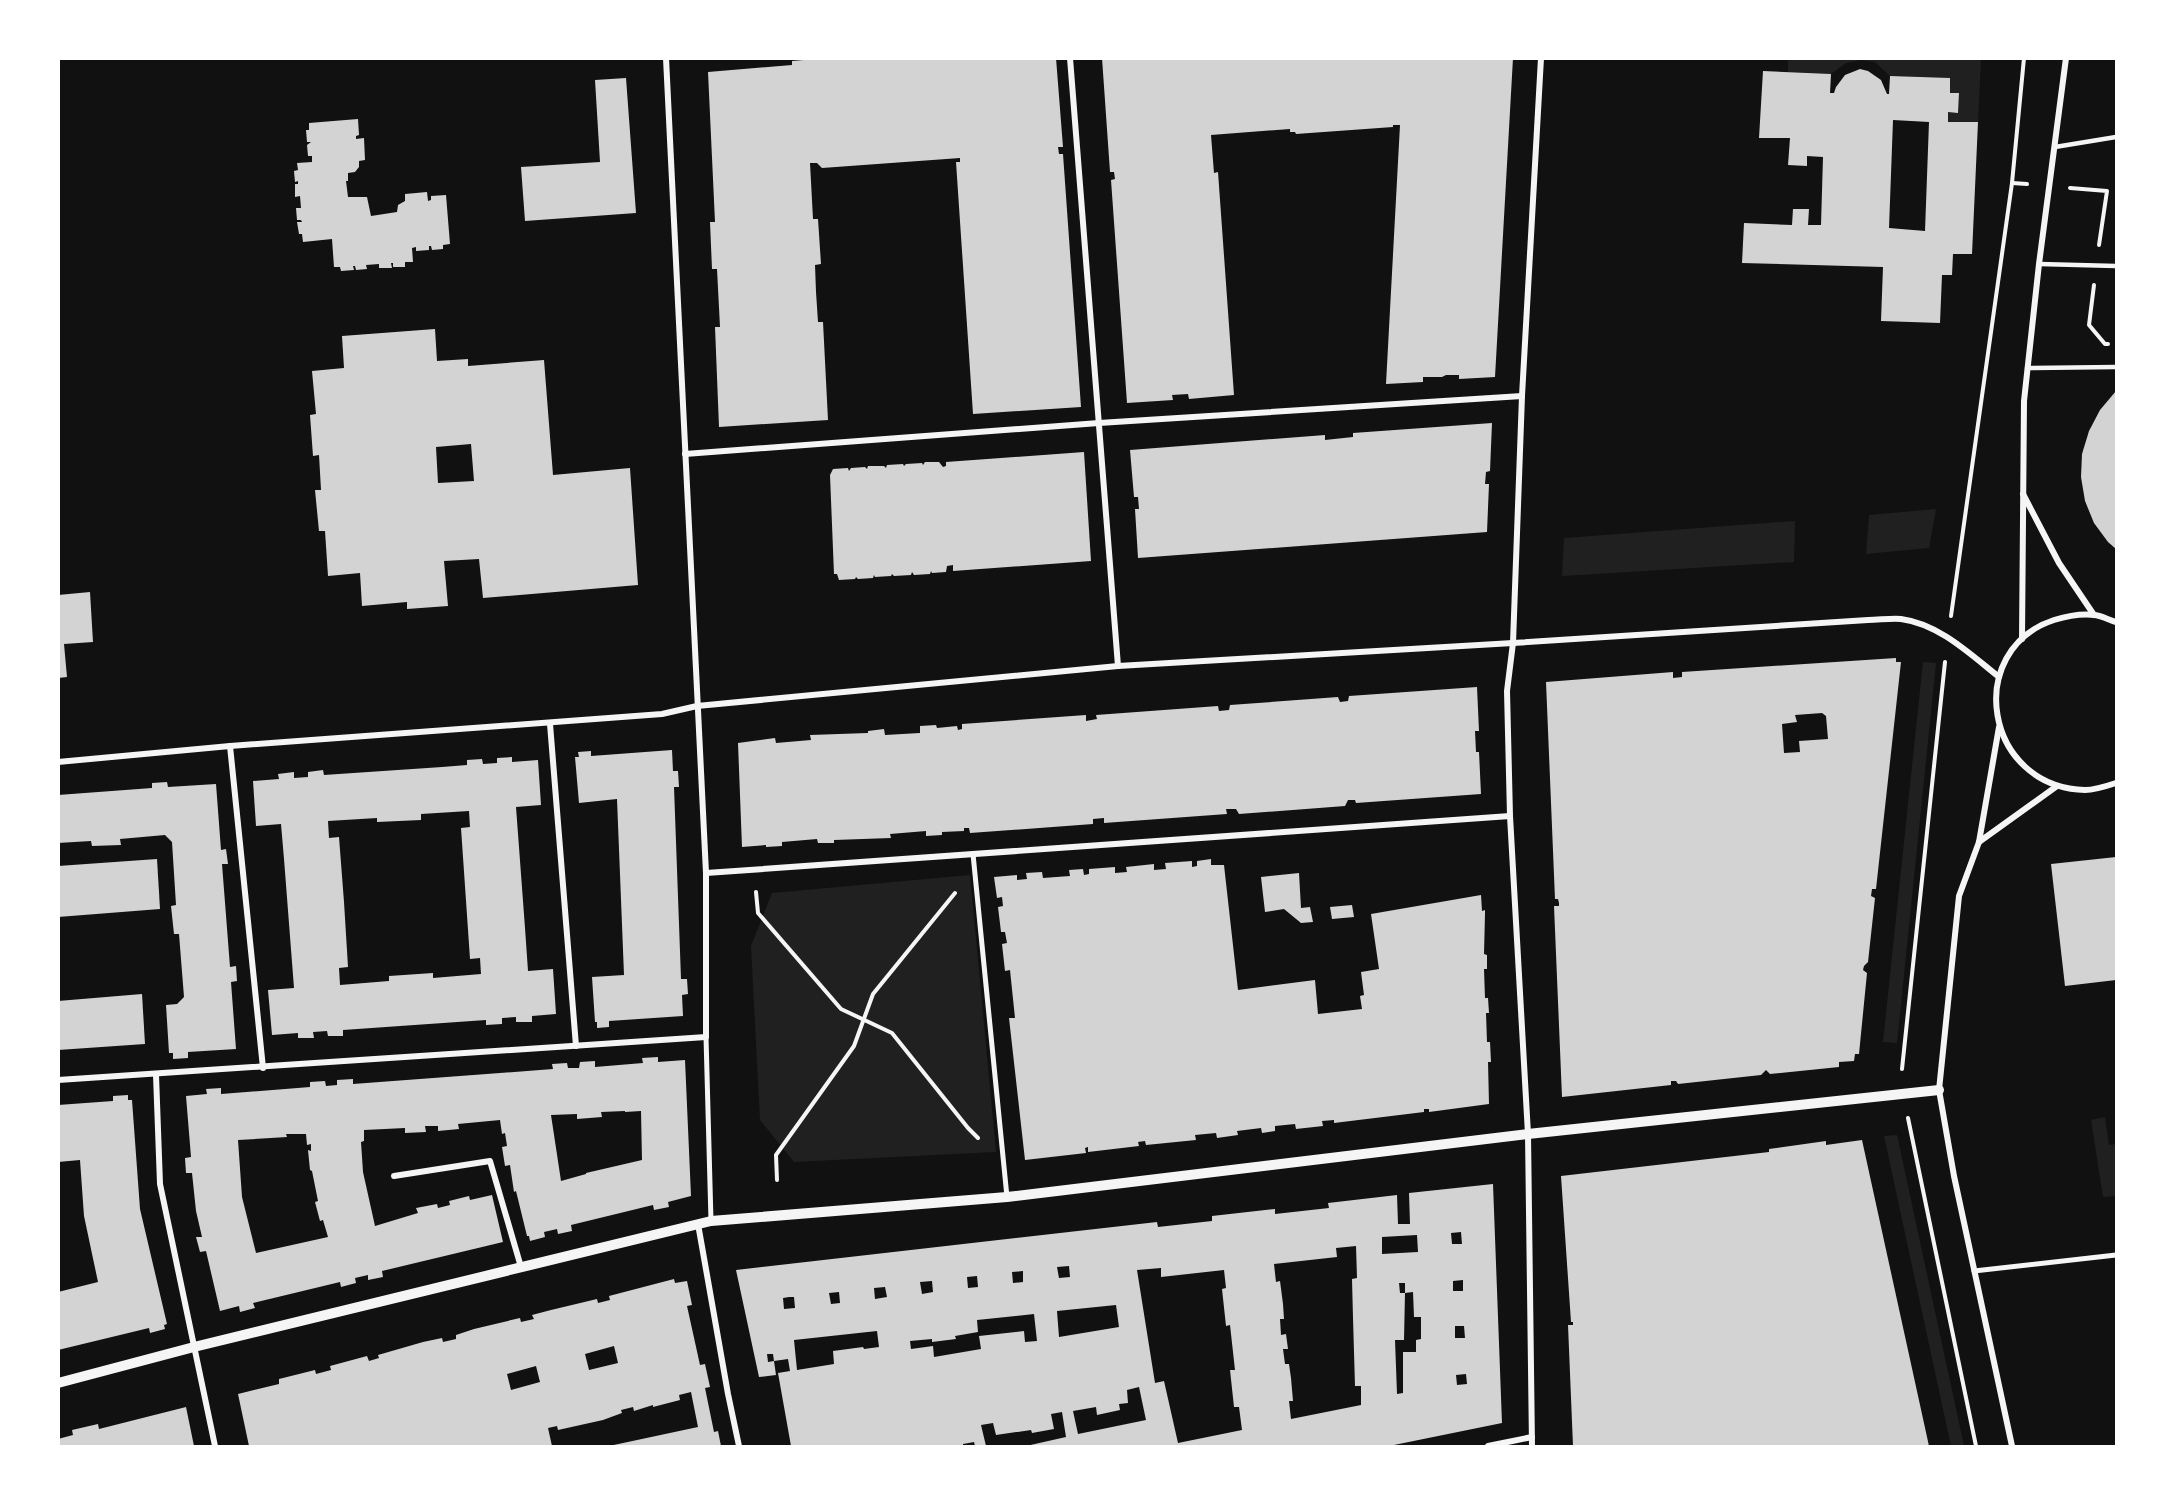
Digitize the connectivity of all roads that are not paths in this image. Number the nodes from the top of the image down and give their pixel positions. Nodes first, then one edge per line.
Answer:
1 (666, 58) edge
2 (1070, 58) edge
3 (1541, 58) edge
4 (2066, 58) edge
5 (2116, 137) edge
6 (2055, 147) junction
7 (2039, 264) junction
8 (2116, 266) edge
9 (2116, 367) edge
10 (2027, 368) junction
11 (1522, 396) junction
12 (1099, 423) junction
13 (685, 454) junction
14 (2022, 493) junction
15 (2094, 615) junction
16 (2116, 622) edge
17 (2022, 639) junction
18 (1513, 643) junction
19 (1118, 666) junction
20 (1999, 677) junction
21 (697, 706) junction
22 (550, 724) junction
23 (1999, 727) junction
24 (230, 746) junction
25 (58, 762) edge
26 (2116, 783) edge
27 (2057, 786) junction
28 (1510, 816) junction
29 (1979, 842) junction
30 (973, 854) junction
31 (706, 873) junction
32 (706, 1037) junction
33 (576, 1046) junction
34 (263, 1068) junction
35 (156, 1075) junction
36 (58, 1080) edge
37 (1938, 1090) junction
38 (1528, 1134) junction
39 (394, 1176) dead end
40 (1007, 1197) junction
41 (711, 1221) junction
42 (698, 1224) junction
43 (2116, 1255) edge
44 (521, 1268) junction
45 (1974, 1271) junction
46 (194, 1347) junction
47 (58, 1383) edge
48 (1532, 1437) junction
49 (216, 1446) edge
50 (739, 1446) edge
51 (1488, 1446) edge
52 (1532, 1446) edge
53 (2012, 1446) edge

1 - 13 street
2 - 12 street
3 - 11 street
4 - 6 street
5 - 6 lane
6 - 7 street
7 - 8 lane
7 - 10 street
9 - 10 lane
10 - 14 street
11 - 12 street
11 - 18 street
12 - 13 street
12 - 19 street
13 - 21 street
14 - 15 street
14 - 17 street
15 - 16 street
15 - 17 street
17 - 20 street
18 - 19 street
18 - 20 street
18 - 28 street
19 - 21 street
20 - 23 street
21 - 22 street
21 - 31 street
22 - 24 street
22 - 33 street
23 - 27 street
23 - 29 street
24 - 25 street
24 - 34 street
26 - 27 street
27 - 29 street
28 - 30 street
28 - 38 street
29 - 37 street
30 - 31 street
30 - 40 street
31 - 32 street
32 - 33 street
32 - 41 street
33 - 34 street
34 - 35 street
35 - 36 street
35 - 46 street
37 - 38 street
37 - 45 street
38 - 40 street
38 - 48 street
39 - 44 street
40 - 41 street
41 - 42 street
42 - 44 street
42 - 50 street
43 - 45 street
44 - 46 street
45 - 53 street
46 - 47 street
46 - 49 street
48 - 51 street
48 - 52 street

